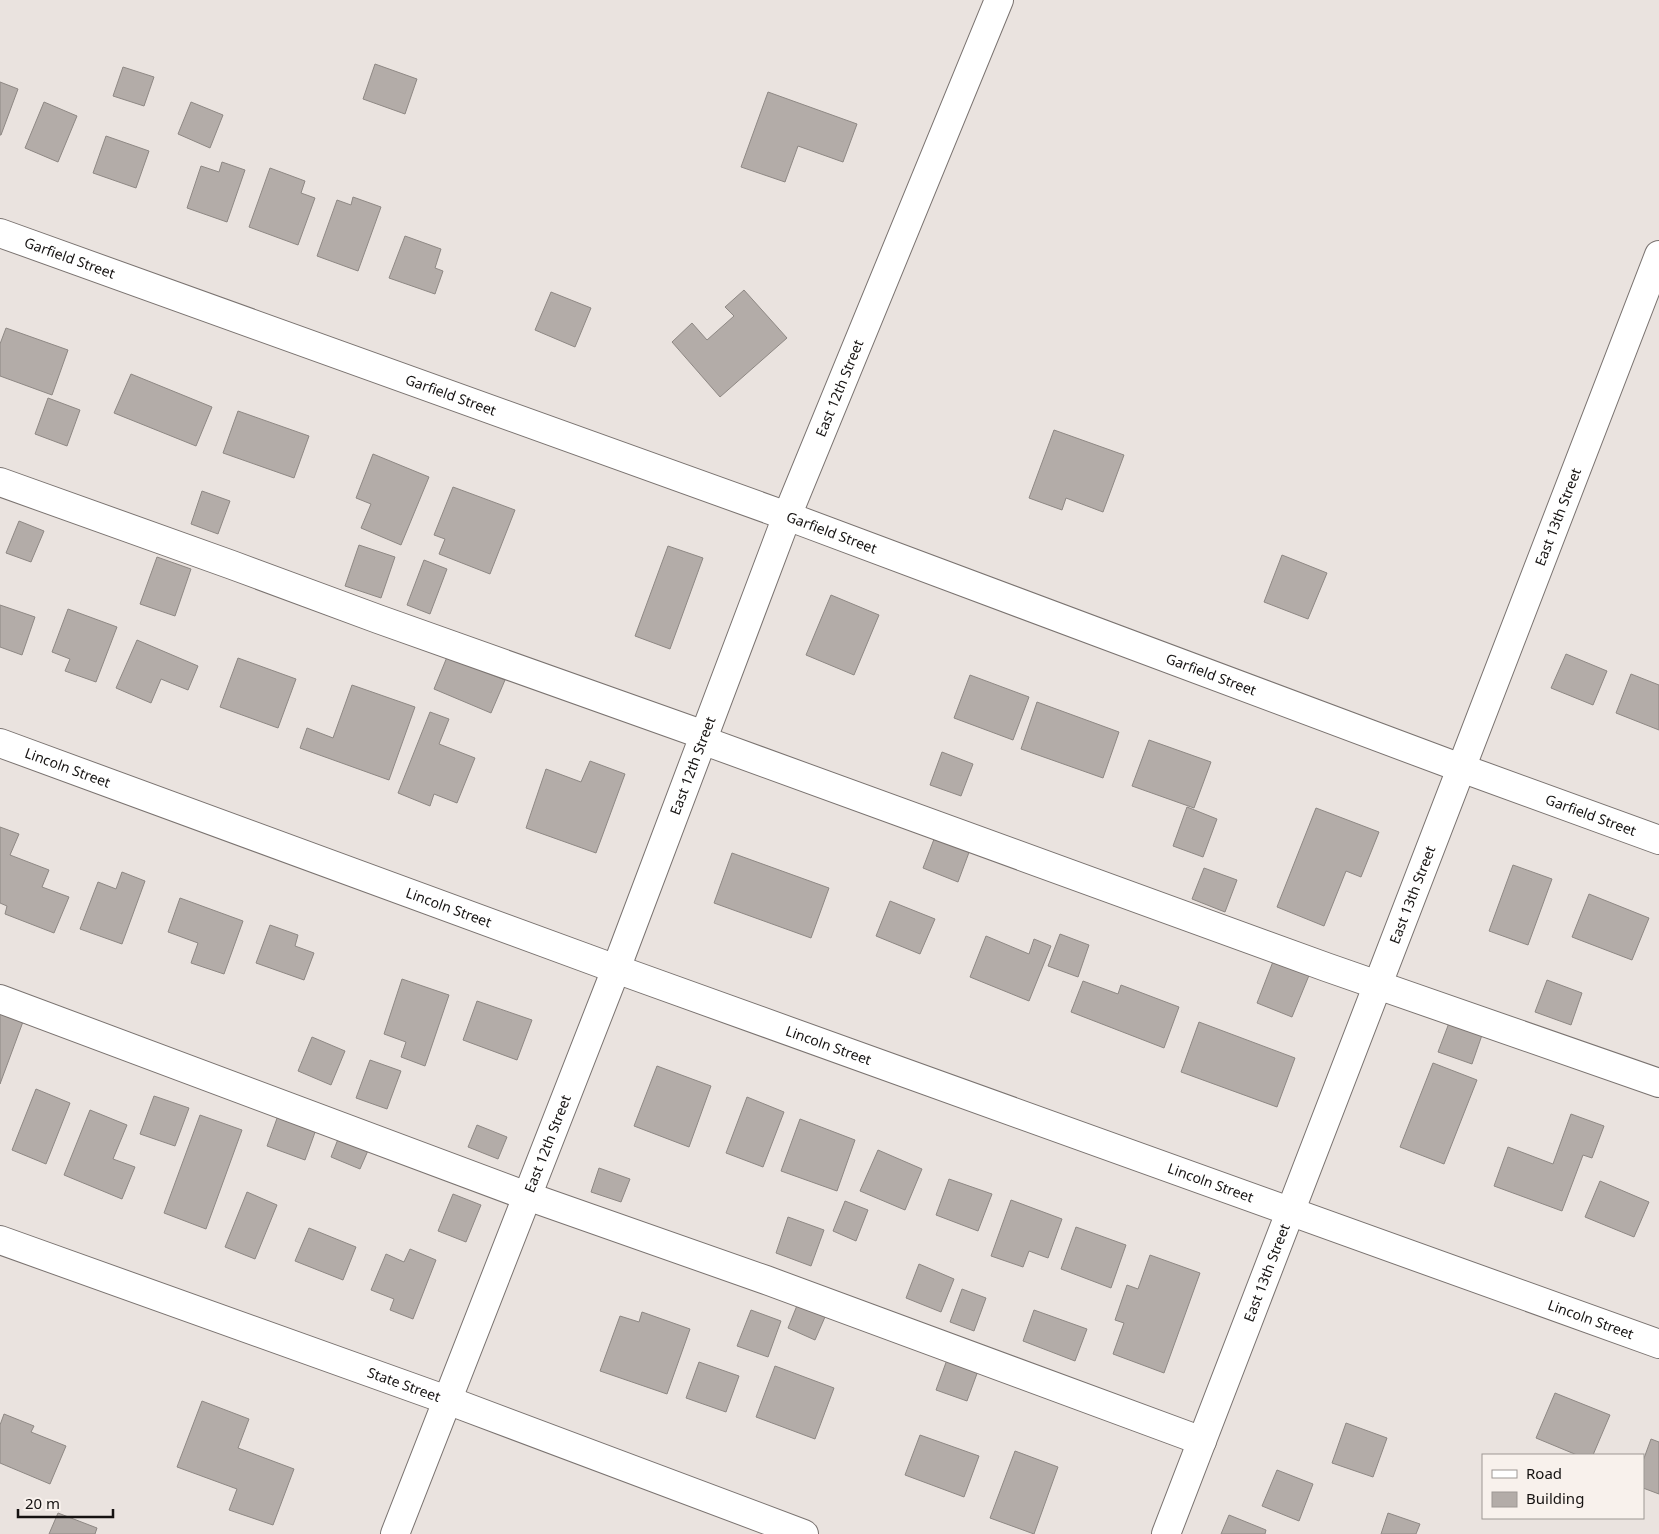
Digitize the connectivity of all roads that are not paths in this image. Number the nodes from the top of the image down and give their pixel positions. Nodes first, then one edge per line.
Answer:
1 (998, 0) edge
2 (0, 233) edge
3 (1659, 255) edge
4 (0, 482) edge
5 (787, 516) junction
6 (703, 738) junction
7 (0, 743) edge
8 (1461, 768) junction
9 (1659, 840) edge
10 (616, 969) junction
11 (1378, 984) junction
12 (0, 998) edge
13 (1659, 1083) edge
14 (526, 1196) junction
15 (1290, 1210) junction
16 (0, 1240) edge
17 (1659, 1344) edge
18 (447, 1400) junction
19 (1202, 1441) junction
20 (395, 1534) edge
21 (804, 1534) edge
22 (1166, 1534) edge

1 - 5 street, East 12th Street
2 - 5 street, Garfield Street
3 - 8 street, East 13th Street
4 - 6 street
5 - 6 street, East 12th Street
5 - 8 street, Garfield Street
6 - 10 street, East 12th Street
6 - 11 street
7 - 10 street, Lincoln Street
8 - 9 street, Garfield Street
8 - 11 street, East 13th Street
10 - 14 street, East 12th Street
10 - 15 street, Lincoln Street
11 - 13 street
11 - 15 street, East 13th Street
12 - 14 street
14 - 18 street, East 12th Street
14 - 19 street
15 - 17 street, Lincoln Street
15 - 19 street, East 13th Street
16 - 18 street, State Street
18 - 20 street, East 12th Street
18 - 21 street, State Street
19 - 22 street, East 13th Street

